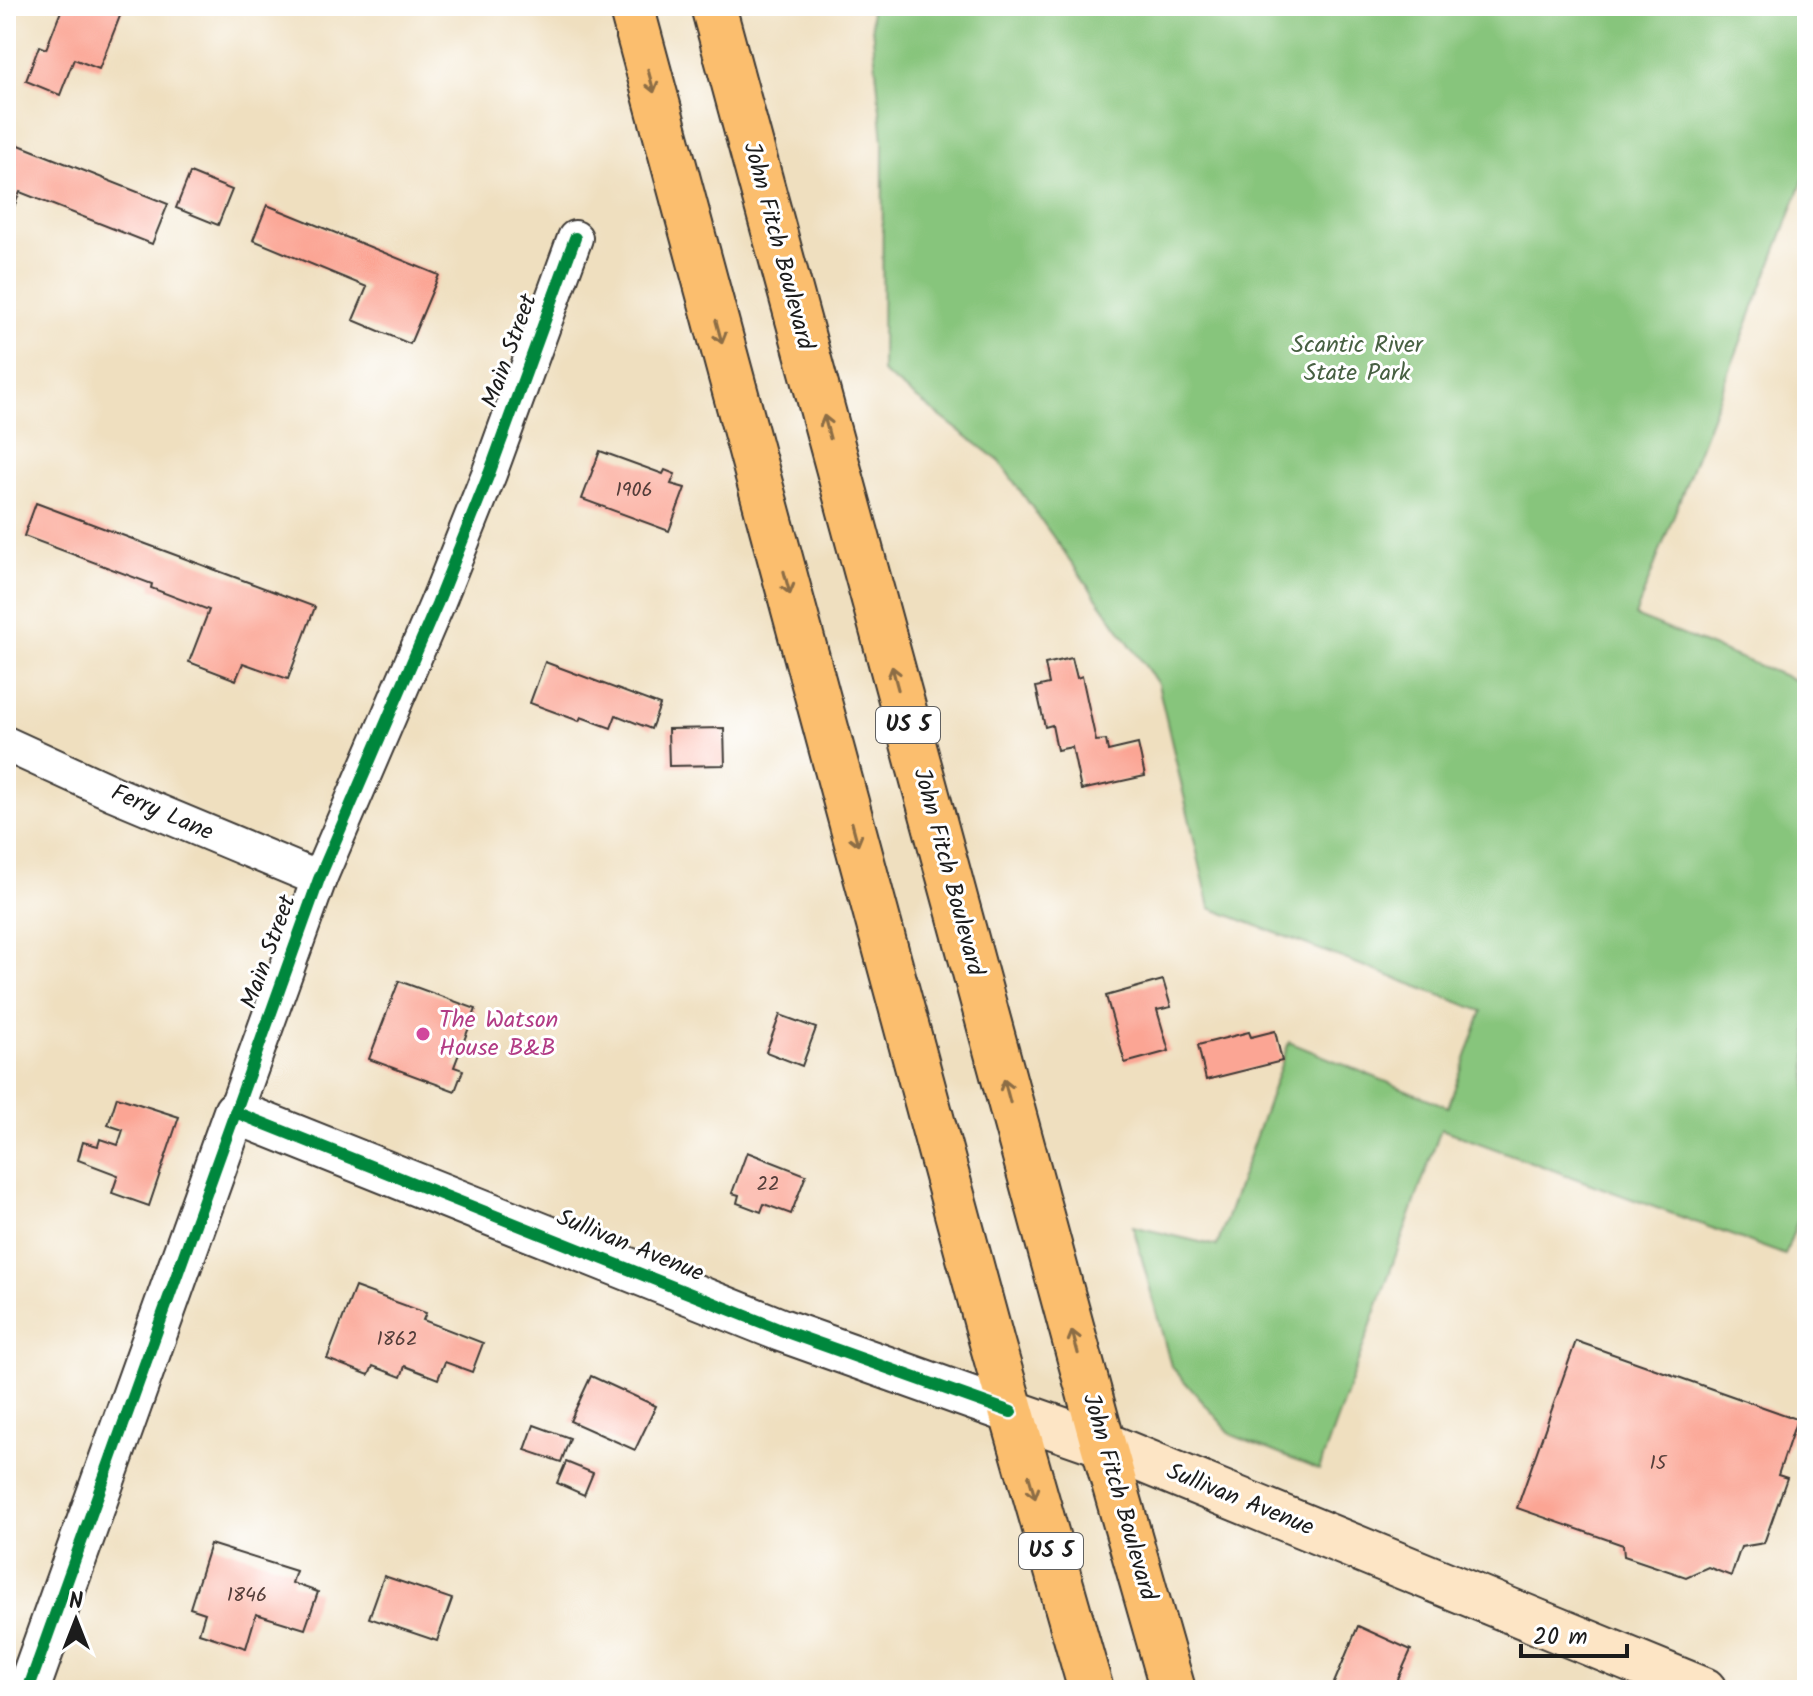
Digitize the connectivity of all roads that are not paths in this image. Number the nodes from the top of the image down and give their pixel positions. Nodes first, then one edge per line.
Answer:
1 (631, 6) edge
2 (713, 6) edge
3 (575, 238) dead end
4 (6, 744) edge
5 (319, 879) junction
6 (235, 1112) junction
7 (1011, 1412) junction
8 (1103, 1444) junction
9 (28, 1690) edge
10 (1091, 1690) edge
11 (1173, 1690) edge
12 (1704, 1690) edge

1 -> 7 highway, US 5
8 -> 2 highway, John Fitch Boulevard / US 5
3 - 5 street, Main Street
4 - 5 street, Ferry Lane
5 - 6 street, Main Street
6 - 7 street, Sullivan Avenue
6 - 9 street, Main Street
7 - 8 main road, Sullivan Avenue
7 -> 10 highway, US 5
8 - 11 highway, John Fitch Boulevard / US 5
8 - 12 main road, Sullivan Avenue

